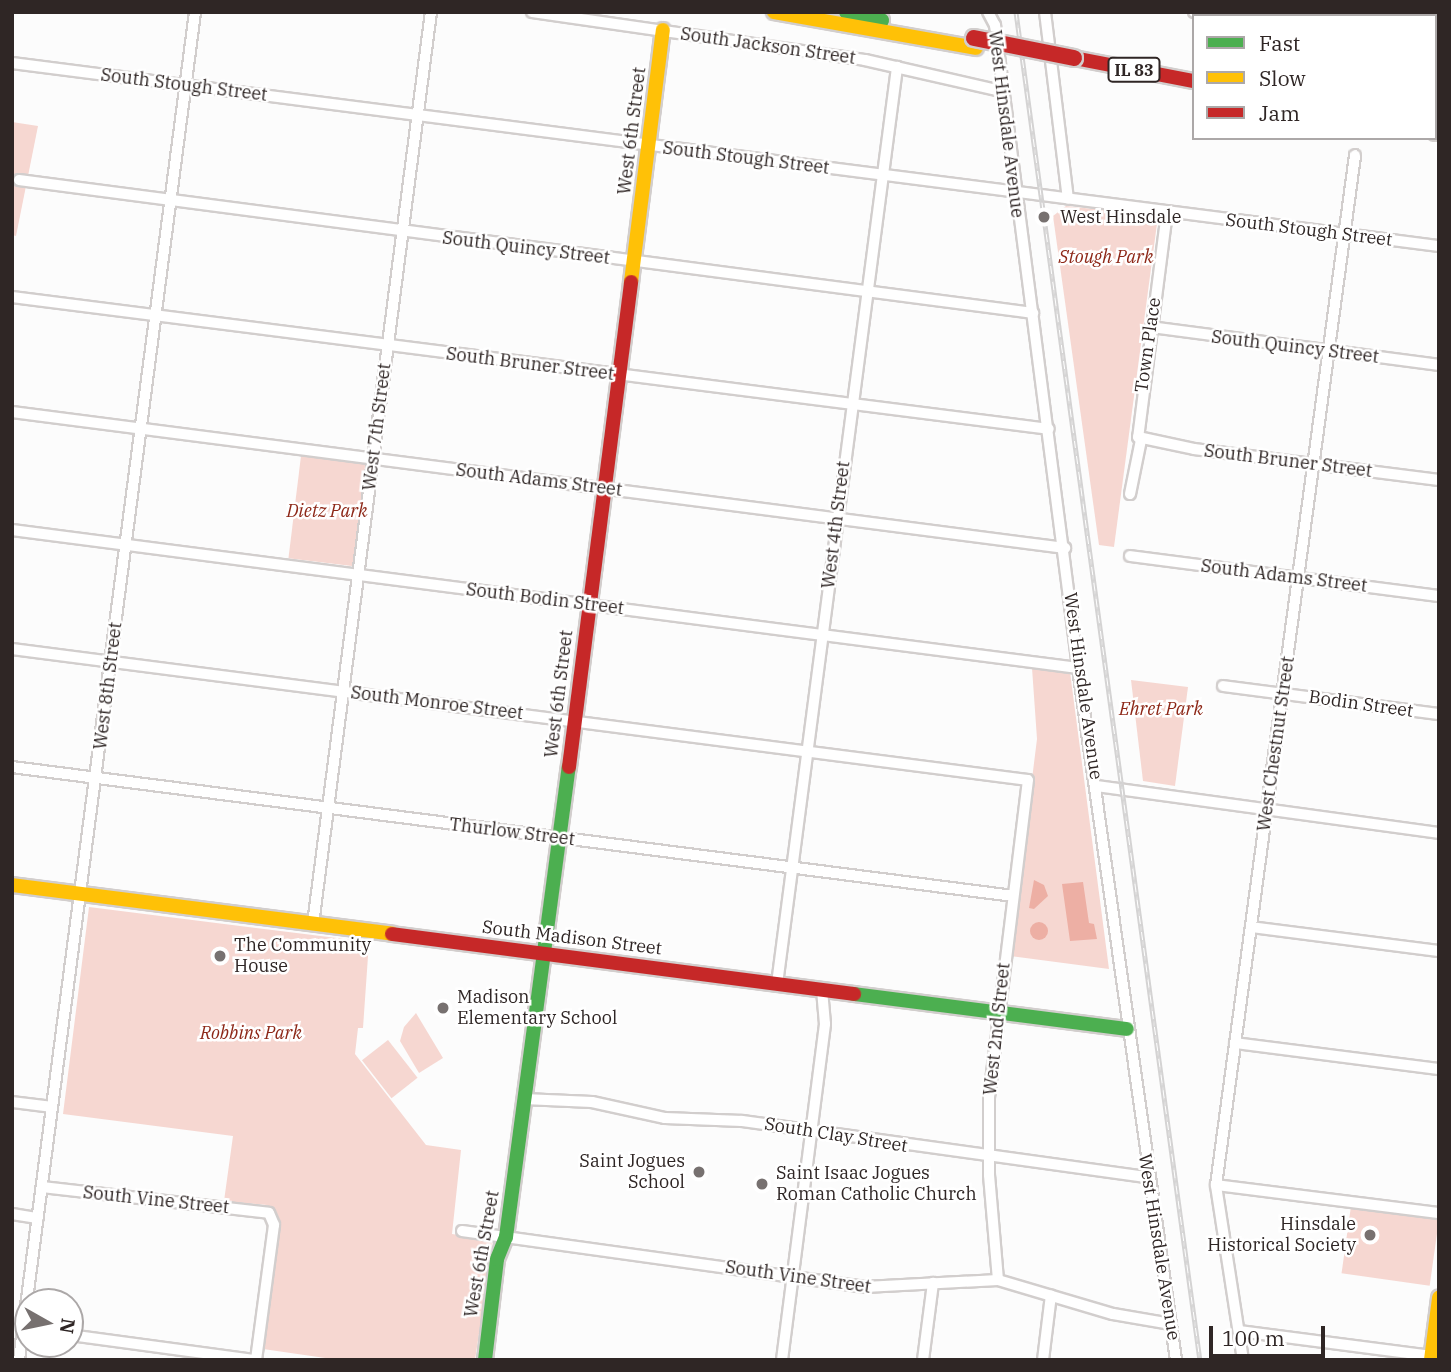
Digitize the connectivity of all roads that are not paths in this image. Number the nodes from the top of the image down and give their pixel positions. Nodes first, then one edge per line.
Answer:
1 (195, 12) edge
2 (431, 12) edge
3 (531, 12) edge
4 (774, 12) edge
5 (846, 12) edge
6 (988, 12) edge
7 (1045, 12) edge
8 (663, 30) junction
9 (975, 43) junction
10 (12, 63) edge
11 (1074, 63) junction
12 (897, 67) junction
13 (1192, 81) edge
14 (185, 85) junction
15 (1002, 91) junction
16 (1192, 91) edge
17 (418, 116) junction
18 (650, 146) junction
19 (1355, 155) dead end
20 (882, 176) junction
21 (19, 180) dead end
22 (1015, 192) junction
23 (1068, 199) junction
24 (170, 202) junction
25 (1167, 212) junction
26 (402, 232) junction
27 (1345, 234) junction
28 (1439, 246) edge
29 (635, 262) junction
30 (867, 292) junction
31 (12, 297) edge
32 (1033, 313) junction
33 (156, 315) junction
34 (1151, 327) junction
35 (388, 345) junction
36 (1329, 351) junction
37 (1439, 365) edge
38 (620, 375) junction
39 (852, 405) junction
40 (12, 412) edge
41 (141, 428) junction
42 (1049, 429) junction
43 (1140, 438) junction
44 (373, 458) junction
45 (1314, 464) junction
46 (1439, 480) edge
47 (605, 489) junction
48 (1130, 494) dead end
49 (837, 519) junction
50 (12, 530) edge
51 (126, 545) junction
52 (1065, 548) junction
53 (1130, 556) dead end
54 (358, 575) junction
55 (1298, 578) junction
56 (1439, 596) edge
57 (590, 605) junction
58 (822, 635) junction
59 (12, 649) edge
60 (111, 661) junction
61 (1077, 668) junction
62 (1223, 686) dead end
63 (343, 691) junction
64 (1283, 694) junction
65 (1439, 714) edge
66 (575, 721) junction
67 (807, 751) junction
68 (12, 767) edge
69 (96, 778) junction
70 (1028, 780) joint
71 (1096, 786) junction
72 (328, 808) junction
73 (1267, 810) junction
74 (1439, 832) edge
75 (560, 838) junction
76 (792, 868) junction
77 (12, 885) edge
78 (80, 894) junction
79 (1013, 896) junction
80 (313, 924) junction
81 (1251, 927) junction
82 (1439, 951) edge
83 (542, 954) junction
84 (777, 984) junction
85 (822, 990) junction
86 (998, 1012) junction
87 (1127, 1029) junction
88 (1235, 1043) junction
89 (1439, 1069) edge
90 (524, 1099) junction
91 (12, 1102) edge
92 (52, 1107) junction
93 (811, 1133) junction
94 (988, 1156) junction
95 (1148, 1177) junction
96 (1216, 1185) junction
97 (42, 1187) junction
98 (1439, 1213) edge
99 (12, 1214) edge
100 (38, 1218) junction
101 (463, 1231) dead end
102 (506, 1237) junction
103 (793, 1276) junction
104 (998, 1280) junction
105 (933, 1283) junction
106 (27, 1288) edge
107 (1051, 1295) junction
108 (1439, 1298) edge
109 (1171, 1324) junction
110 (1239, 1331) junction
111 (84, 1337) edge
112 (1434, 1358) edge
113 (256, 1360) edge
114 (485, 1360) edge
115 (782, 1360) edge
116 (923, 1360) edge
117 (1043, 1360) edge
118 (1176, 1360) edge
119 (1243, 1360) edge

1 - 14 street, West 8th Street
2 - 17 street, West 7th Street
3 - 8 street, South Jackson Street
4 - 9 main road, IL 83
5 - 9 main road, IL 83
6 - 15 street, West Hinsdale Avenue
7 - 23 street
8 - 12 street, South Jackson Street
8 - 18 main road, West 6th Street
9 - 11 main road, IL 83
10 - 14 street, South Stough Street
11 - 13 main road, IL 83
11 - 16 main road, IL 83
12 - 15 street, South Jackson Street
12 - 20 street, West 4th Street
14 - 17 street, South Stough Street
14 - 24 street, West 8th Street
15 - 22 street, West Hinsdale Avenue
17 - 18 street, South Stough Street
17 - 26 street, West 7th Street
18 - 20 street, South Stough Street
18 - 29 main road, West 6th Street
19 - 27 street, West Chestnut Street
20 - 22 street, South Stough Street
20 - 30 street, West 4th Street
21 - 24 street, South Quincy Street
22 - 23 street, South Stough Street
22 - 32 street, West Hinsdale Avenue
23 - 25 street, South Stough Street
24 - 26 street, South Quincy Street
24 - 33 street, West 8th Street
25 - 27 street, South Stough Street
25 - 34 street, Town Place
26 - 29 street, South Quincy Street
26 - 35 street, West 7th Street
27 - 28 street, South Stough Street
27 - 36 street, West Chestnut Street
29 - 30 street, South Quincy Street
29 - 38 main road, West 6th Street
30 - 32 street, South Quincy Street
30 - 39 street, West 4th Street
31 - 33 street, South Bruner Street
32 - 42 street, West Hinsdale Avenue
33 - 35 street, South Bruner Street
33 - 41 street, West 8th Street
34 - 36 street, South Quincy Street
34 - 43 street, Town Place
35 - 38 street, South Bruner Street
35 - 44 street, West 7th Street
36 - 37 street, South Quincy Street
36 - 45 street, West Chestnut Street
38 - 39 street, South Bruner Street
38 - 47 main road, West 6th Street
39 - 42 street, South Bruner Street
39 - 49 street, West 4th Street
40 - 41 street, South Adams Street
41 - 44 street, South Adams Street
41 - 51 street, West 8th Street
42 - 52 street, West Hinsdale Avenue
43 - 45 street, South Bruner Street
43 - 48 street, Town Place
44 - 47 street, South Adams Street
44 - 54 street, West 7th Street
45 - 46 street, South Bruner Street
45 - 55 street, West Chestnut Street
47 - 49 street, South Adams Street
47 - 57 main road, West 6th Street
49 - 52 street, South Adams Street
49 - 58 street, West 4th Street
50 - 51 street, South Bodin Street
51 - 54 street, South Bodin Street
51 - 60 street, West 8th Street
52 - 61 street, West Hinsdale Avenue
53 - 55 street, South Adams Street
54 - 57 street, South Bodin Street
54 - 63 street, West 7th Street
55 - 56 street, South Adams Street
55 - 64 street, West Chestnut Street
57 - 58 street, South Bodin Street
57 - 66 main road, West 6th Street
58 - 61 street, South Bodin Street
58 - 67 street, West 4th Street
59 - 60 street, South Monroe Street
60 - 63 street, South Monroe Street
60 - 69 street, West 8th Street
61 - 71 street, West Hinsdale Avenue
62 - 64 street, Bodin Street
63 - 66 street, South Monroe Street
63 - 72 street, West 7th Street
64 - 65 street, Bodin Street
64 - 73 street, West Chestnut Street
66 - 67 street, South Monroe Street
66 - 75 main road, West 6th Street
67 - 70 street, South Monroe Street
67 - 76 street, West 4th Street
68 - 69 street, Thurlow Street
69 - 72 street, Thurlow Street
69 - 78 street, West 8th Street
70 - 79 street, West 2nd Street
71 - 73 street
71 - 87 street, West Hinsdale Avenue
72 - 75 street, Thurlow Street
72 - 80 street, West 7th Street
73 - 74 street
73 - 81 street, West Chestnut Street
75 - 76 street, Thurlow Street
75 - 83 main road, West 6th Street
76 - 79 street, Thurlow Street
76 - 84 street, West 4th Street
77 - 78 main road, South Madison Street
78 - 80 main road, South Madison Street
78 - 92 street, West 8th Street
79 - 86 street, West 2nd Street
80 - 83 main road, South Madison Street
81 - 82 street
81 - 88 street, West Chestnut Street
83 - 84 main road, South Madison Street
83 - 90 main road, West 6th Street
84 - 85 main road, South Madison Street
85 - 86 main road, South Madison Street
85 - 93 street
86 - 87 main road, South Madison Street
86 - 94 street, West 2nd Street
87 - 95 street, West Hinsdale Avenue
88 - 89 street
88 - 96 street, West Chestnut Street
90 - 93 street, South Clay Street
90 - 102 main road, West 6th Street
91 - 92 street
92 - 97 street, West 8th Street
93 - 94 street, South Clay Street
93 - 103 street
94 - 95 street, South Clay Street
94 - 104 street, West 2nd Street
95 - 109 street, West Hinsdale Avenue
96 - 98 street
96 - 110 street, West Chestnut Street
97 - 100 street, West 8th Street
97 - 113 street, South Vine Street
99 - 100 street
100 - 106 street, West 8th Street
101 - 102 street, South Vine Street
102 - 103 street, South Vine Street
102 - 114 main road, West 6th Street
103 - 105 street, South Vine Street
103 - 115 street
104 - 105 street, South Vine Street
104 - 107 street, South Vine Street
105 - 116 street
107 - 109 street, South Vine Street
107 - 117 street
108 - 112 main road
109 - 118 street, West Hinsdale Avenue
110 - 112 street
110 - 119 street, West Chestnut Street
111 - 113 street

